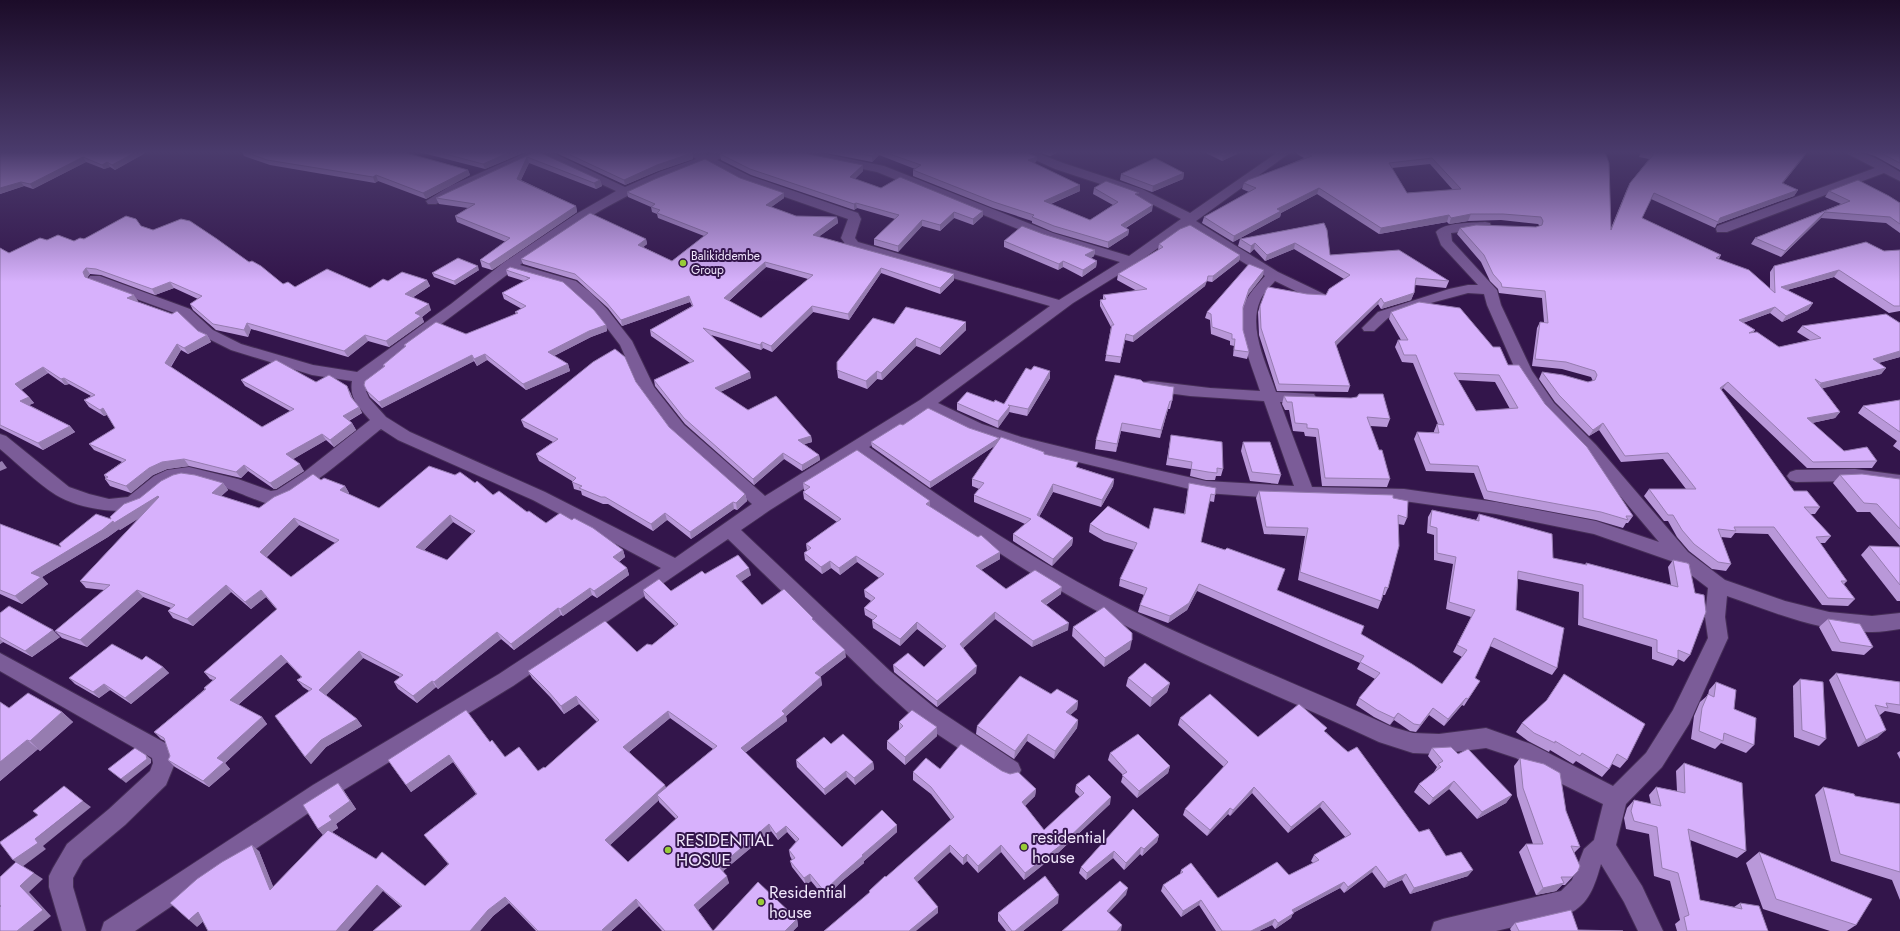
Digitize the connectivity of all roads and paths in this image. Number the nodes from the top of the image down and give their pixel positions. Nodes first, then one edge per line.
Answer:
1 (444, 195) edge
2 (618, 195) edge
3 (794, 195) edge
4 (946, 195) edge
5 (1144, 195) edge
6 (1223, 195) edge
7 (1812, 195) edge
8 (432, 201) dead end
9 (1188, 220) junction
10 (1502, 227) edge
11 (1722, 229) dead end
12 (1131, 261) junction
13 (508, 266) junction
14 (1274, 275) junction
15 (95, 280) edge
16 (1490, 290) junction
17 (1319, 297) edge
18 (1061, 305) junction
19 (1369, 328) dead end
20 (1524, 371) junction
21 (1546, 374) edge
22 (360, 377) junction
23 (1148, 385) edge
24 (1269, 396) junction
25 (1324, 398) edge
26 (926, 404) junction
27 (380, 421) junction
28 (0, 440) edge
29 (857, 447) junction
30 (1796, 476) dead end
31 (1900, 481) edge
32 (1305, 492) junction
33 (764, 505) junction
34 (729, 529) junction
35 (1681, 557) junction
36 (676, 567) junction
37 (1718, 585) junction
38 (1900, 621) edge
39 (0, 661) edge
40 (1010, 770) dead end
41 (1616, 799) junction
42 (1604, 847) junction
43 (74, 931) edge
44 (113, 931) edge
45 (1443, 931) edge
46 (1651, 931) edge

1 - 8 street
2 - 13 street
3 - 18 street
4 - 12 street
5 - 9 street
6 - 9 street
7 - 11 street
9 - 12 street
9 - 14 street
10 - 16 street
12 - 18 street
13 - 22 street
13 - 33 street
14 - 17 street
14 - 24 street
15 - 22 street
16 - 19 street
16 - 20 street
18 - 26 street
20 - 21 street
20 - 35 street
22 - 27 street
23 - 24 street
24 - 25 street
24 - 32 street
26 - 29 street
26 - 32 street
27 - 28 street
27 - 36 street
29 - 33 street
29 - 41 street
30 - 31 street
32 - 35 street
33 - 34 street
34 - 36 street
34 - 40 street
35 - 37 street
36 - 44 street
37 - 38 street
37 - 41 street
39 - 43 street
41 - 42 street
42 - 45 street
42 - 46 street

